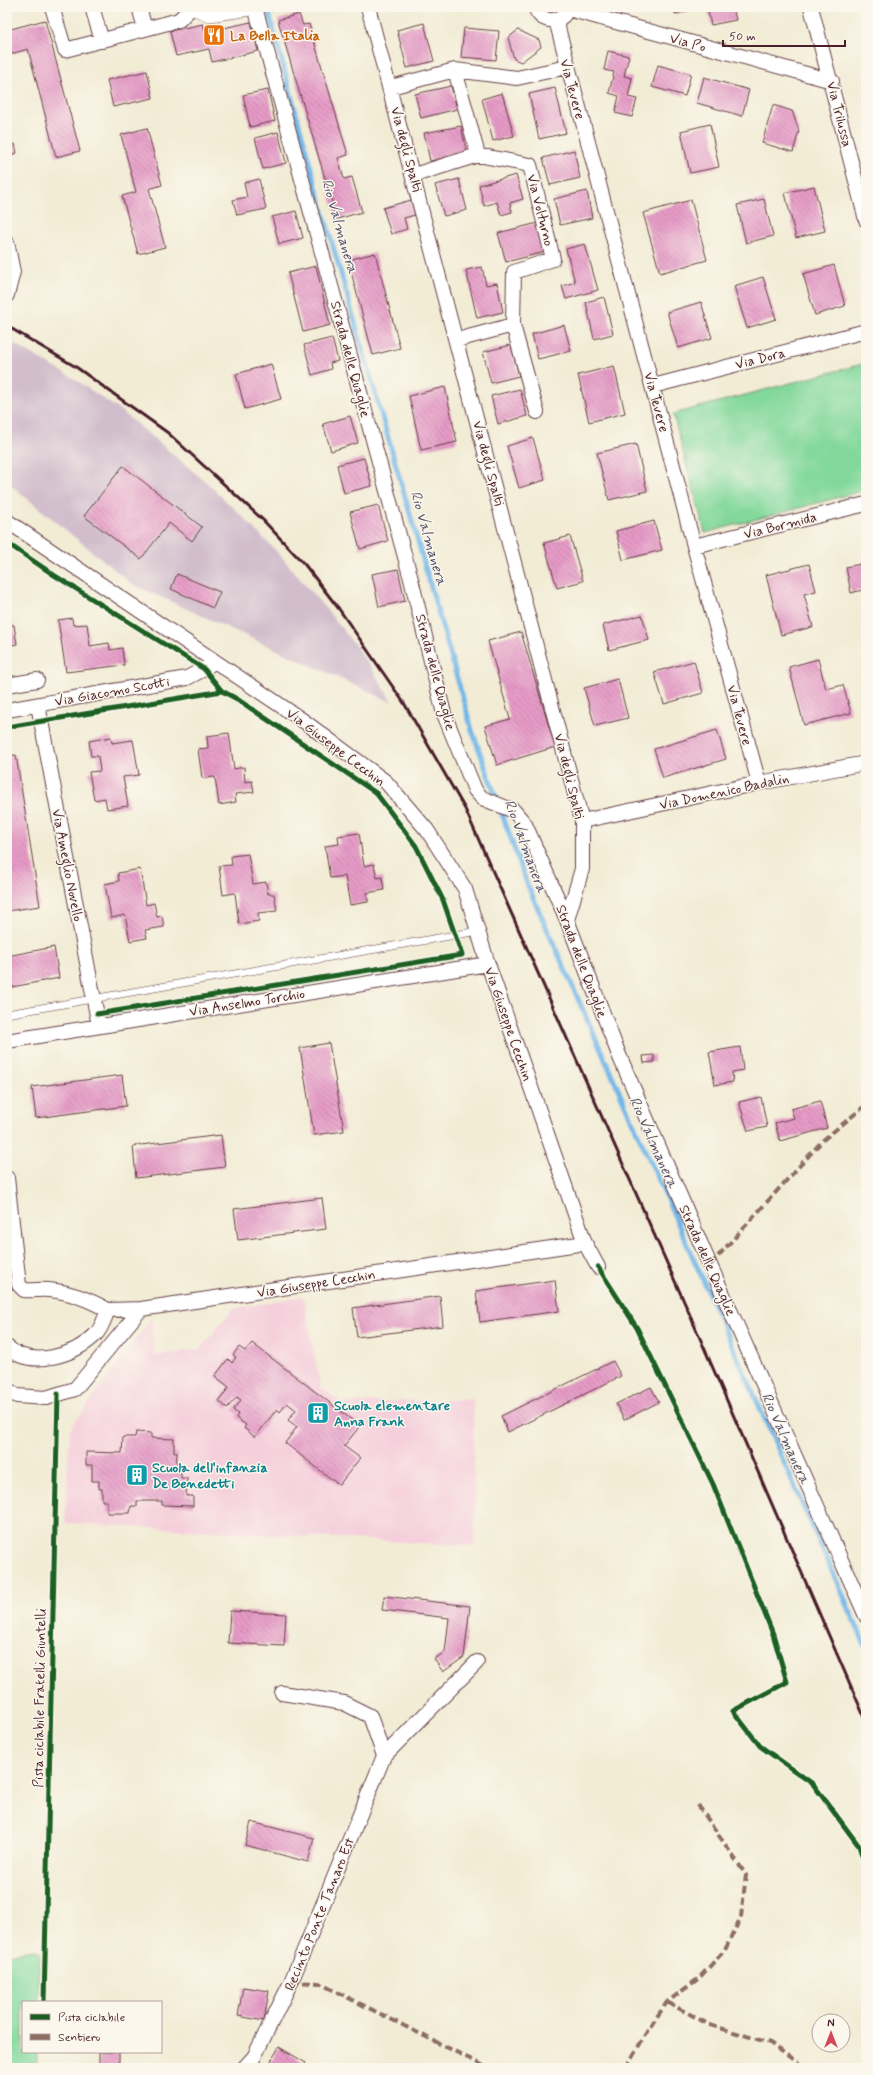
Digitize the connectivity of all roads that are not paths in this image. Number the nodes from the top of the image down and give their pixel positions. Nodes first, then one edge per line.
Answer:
1 (52, 7) edge
2 (92, 7) edge
3 (139, 7) edge
4 (194, 7) edge
5 (250, 7) edge
6 (255, 7) edge
7 (368, 7) edge
8 (535, 7) edge
9 (811, 7) edge
10 (568, 8) edge
11 (556, 20) junction
12 (145, 29) junction
13 (102, 41) junction
14 (567, 66) junction
15 (455, 70) junction
16 (832, 81) junction
17 (391, 87) junction
18 (478, 155) junction
19 (414, 175) junction
20 (866, 220) edge
21 (7, 242) edge
22 (7, 295) edge
23 (513, 325) junction
24 (866, 331) edge
25 (457, 340) junction
26 (653, 386) junction
27 (537, 412) dead end
28 (866, 504) edge
29 (7, 521) edge
30 (694, 546) junction
31 (213, 662) junction
32 (37, 680) dead end
33 (7, 685) edge
34 (38, 704) junction
35 (7, 710) edge
36 (866, 763) edge
37 (759, 783) junction
38 (582, 820) junction
39 (567, 920) junction
40 (478, 931) junction
41 (488, 964) junction
42 (94, 999) junction
43 (7, 1014) edge
44 (99, 1026) junction
45 (7, 1041) edge
46 (7, 1178) edge
47 (585, 1242) junction
48 (598, 1267) road end
49 (142, 1309) junction
50 (108, 1310) junction
51 (7, 1347) edge
52 (7, 1389) edge
53 (866, 1616) edge
54 (477, 1662) dead end
55 (282, 1693) dead end
56 (384, 1756) junction
57 (244, 2068) edge

1 - 13 street
2 - 13 street
3 - 12 street
4 - 5 street
4 - 12 street
6 - 39 street, Strada delle Quaglie
7 - 17 street, Via degli Spalti
8 - 11 street
9 - 16 street, Via Trilussa
10 - 11 street, Via Po
10 - 16 street, Via Po
11 - 14 street, Via Tevere
12 - 13 street
14 - 15 street
14 - 26 street, Via Tevere
15 - 17 street
15 - 18 street
16 - 20 street, Via Trilussa
17 - 19 street, Via degli Spalti
18 - 19 street
18 - 23 street, Via Volturno
19 - 25 street, Via degli Spalti
21 - 22 street
23 - 25 street
23 - 27 street, Via Volturno
24 - 26 street, Via Dora
25 - 38 street, Via degli Spalti
26 - 30 street, Via Tevere
28 - 30 street, Via Bormida
29 - 31 street, Via Giuseppe Cecchin
30 - 37 street, Via Tevere
31 - 34 street, Via Giacomo Scotti
31 - 40 street, Via Giuseppe Cecchin
32 - 33 street
34 - 35 street, Via Giacomo Scotti
34 - 42 street, Via Ameglio Novello
36 - 37 street, Via Domenico Badalin
37 - 38 street, Via Domenico Badalin
38 - 39 street, Via degli Spalti
39 - 53 street, Strada delle Quaglie
40 - 41 street, Via Giuseppe Cecchin
40 - 42 lane
41 - 44 street, Via Anselmo Torchio
41 - 47 street, Via Giuseppe Cecchin
42 - 43 lane
42 - 44 street, Via Ameglio Novello
44 - 45 street, Via Anselmo Torchio
46 - 50 street
47 - 48 street, Via Giuseppe Cecchin
47 - 49 street, Via Giuseppe Cecchin
49 - 50 street, Via Giuseppe Cecchin
49 - 52 street
50 - 51 street
54 - 56 street, Recinto Ponte Tanaro Est
55 - 56 street
56 - 57 street, Recinto Ponte Tanaro Est

